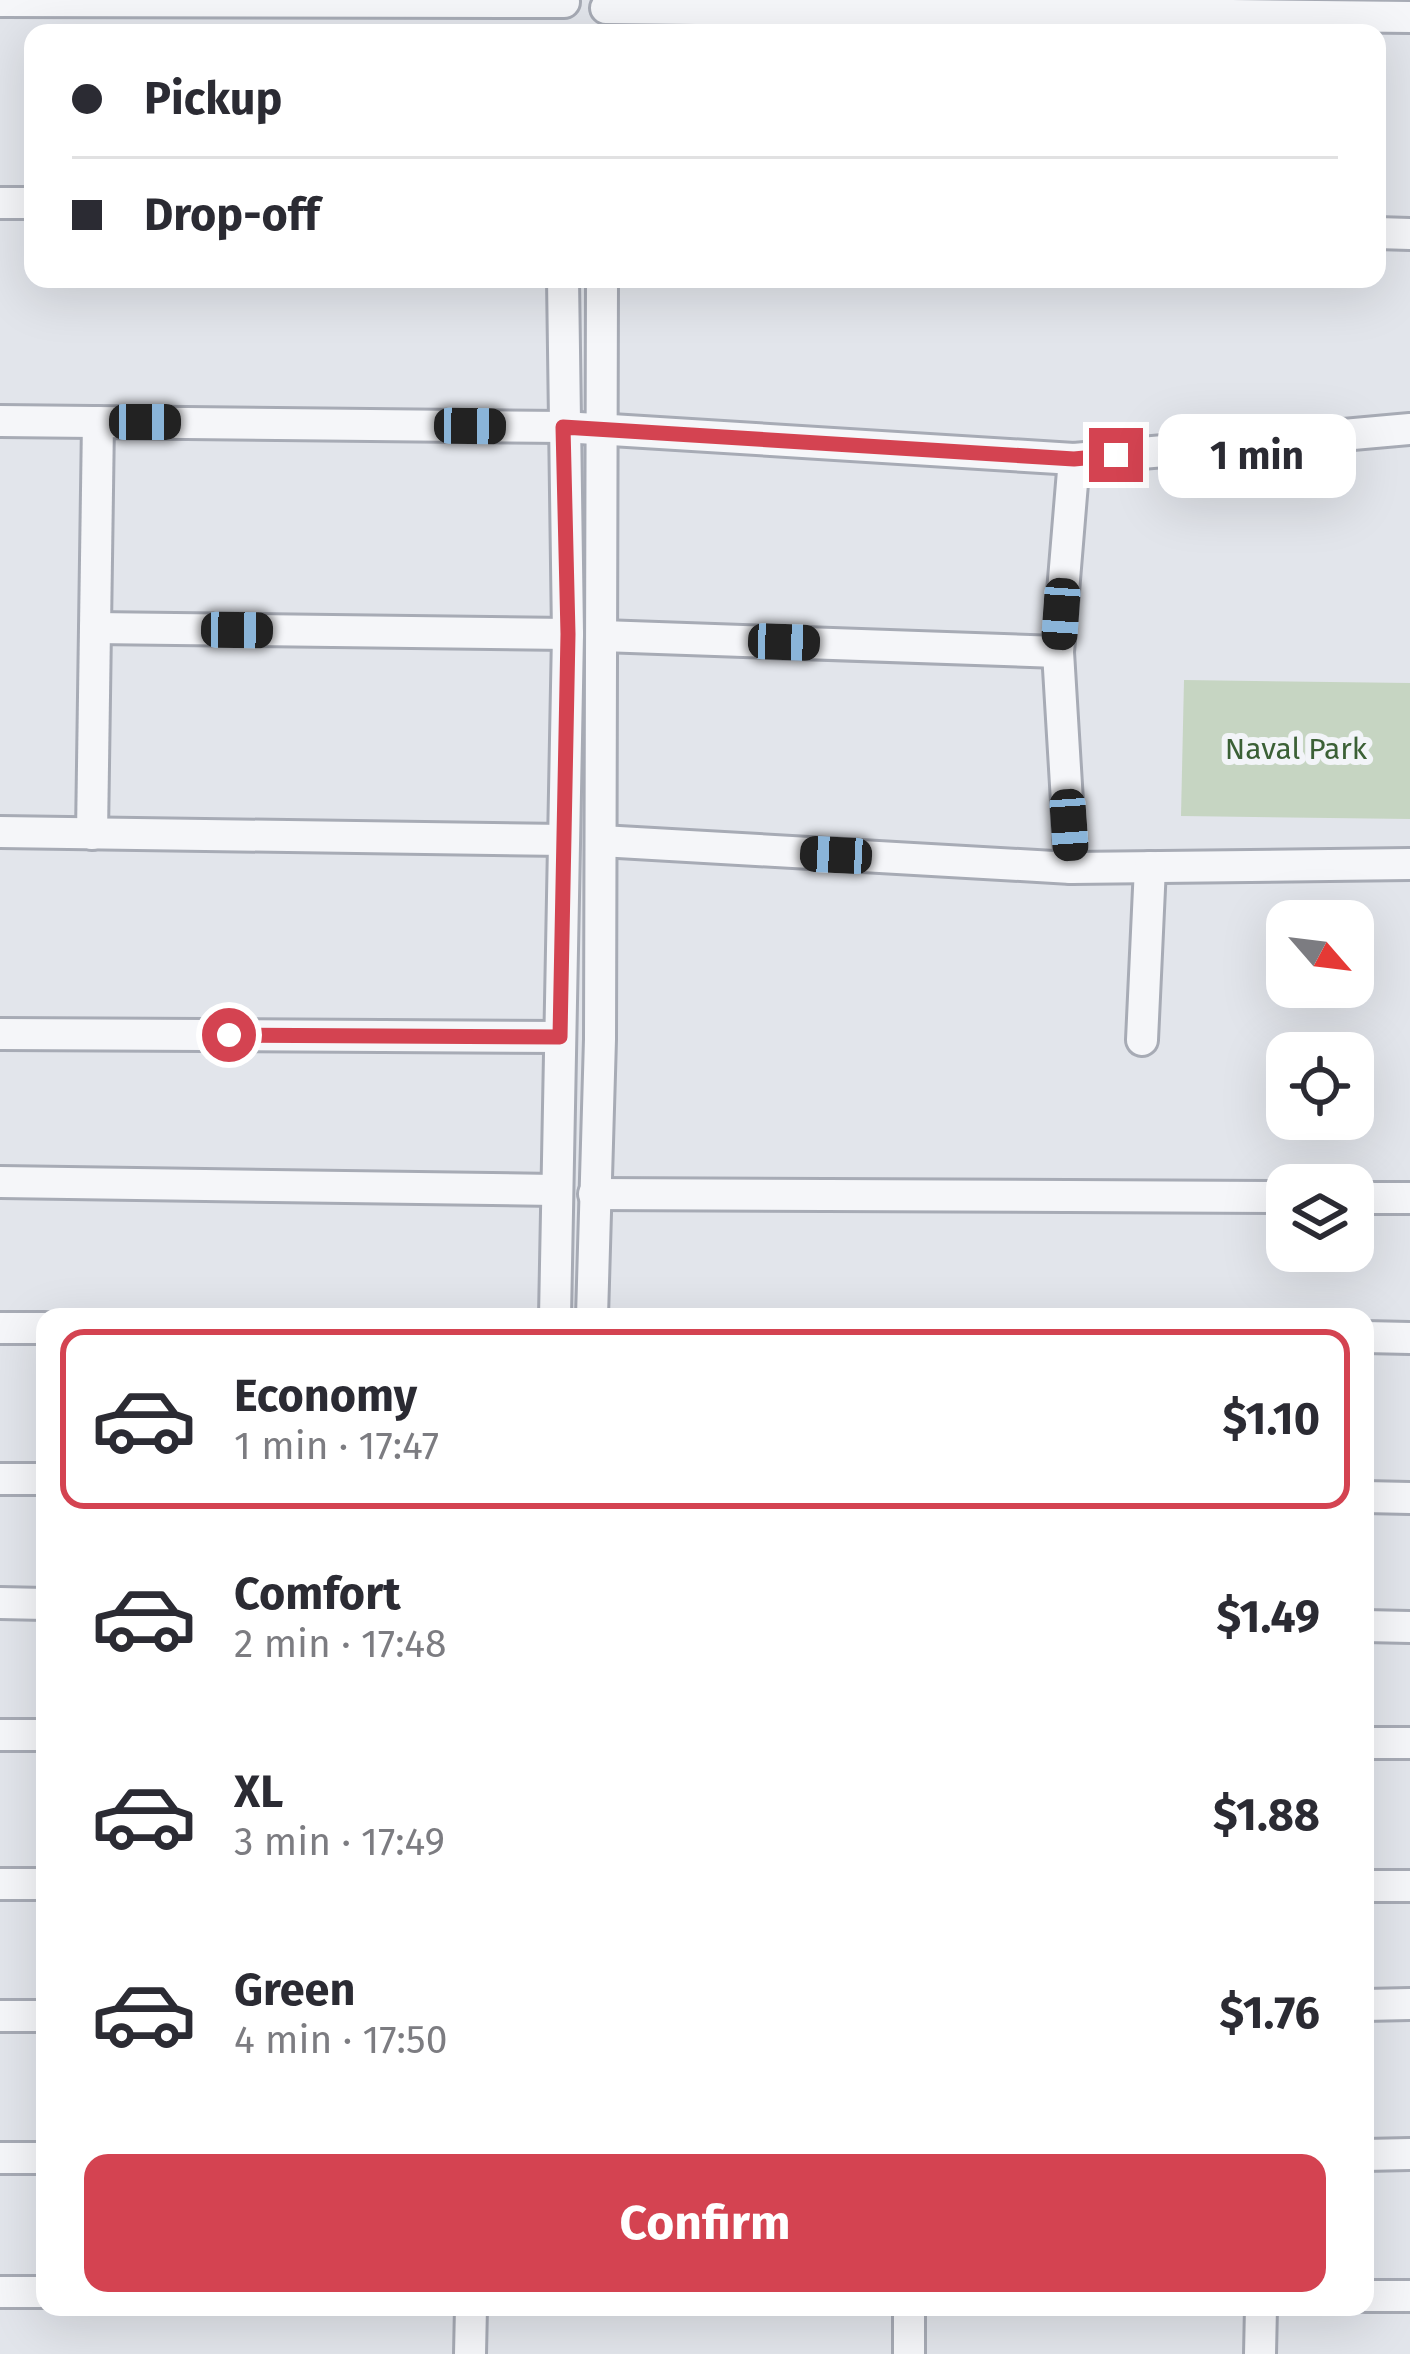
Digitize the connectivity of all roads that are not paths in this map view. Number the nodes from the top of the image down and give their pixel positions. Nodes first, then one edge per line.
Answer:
1 (0, 1) edge
2 (564, 12) edge
3 (606, 14) edge
4 (1410, 17) edge
5 (563, 288) edge
6 (602, 288) edge
7 (0, 421) edge
8 (98, 422) junction
9 (563, 427) junction
10 (1410, 429) edge
11 (604, 430) junction
12 (1074, 459) junction
13 (95, 628) junction
14 (568, 634) junction
15 (602, 636) junction
16 (1058, 652) junction
17 (0, 832) edge
18 (92, 834) junction
19 (564, 840) junction
20 (601, 842) junction
21 (1410, 864) edge
22 (1150, 867) junction
23 (1071, 868) junction
24 (0, 1034) edge
25 (560, 1037) junction
26 (1142, 1040) dead end
27 (0, 1182) edge
28 (555, 1190) junction
29 (594, 1194) junction
30 (1266, 1197) edge
31 (1374, 1198) edge
32 (1410, 1198) edge
33 (555, 1308) edge
34 (592, 1308) edge
35 (0, 1328) edge
36 (36, 1328) edge
37 (1374, 1337) edge
38 (1410, 1337) edge
39 (0, 1479) edge
40 (36, 1479) edge
41 (1374, 1498) edge
42 (1410, 1498) edge
43 (0, 1603) edge
44 (36, 1604) edge
45 (1374, 1626) edge
46 (1410, 1627) edge
47 (0, 1735) edge
48 (36, 1735) edge
49 (1374, 1743) edge
50 (1410, 1743) edge
51 (0, 1884) edge
52 (36, 1884) edge
53 (1374, 1886) edge
54 (1410, 1886) edge
55 (1410, 2004) edge
56 (1374, 2005) edge
57 (0, 2016) edge
58 (36, 2016) edge
59 (1374, 2155) edge
60 (1410, 2155) edge
61 (0, 2158) edge
62 (36, 2158) edge
63 (0, 2292) edge
64 (36, 2292) edge
65 (1374, 2296) edge
66 (1410, 2296) edge
67 (471, 2316) edge
68 (909, 2316) edge
69 (1261, 2316) edge
70 (470, 2354) edge
71 (909, 2354) edge
72 (1260, 2354) edge

1 - 2 street
3 - 4 street
5 - 9 street
6 - 11 street
7 - 8 street
8 - 9 street
8 - 13 street
9 - 11 street
9 - 14 street
10 - 12 street
11 - 12 street
11 - 15 street
12 - 16 street
13 - 14 street
13 - 18 street
14 - 19 street
15 - 16 street
15 - 20 street
16 - 23 street
17 - 18 street
18 - 19 street
19 - 25 street
20 - 23 street
20 - 29 street
21 - 22 street
22 - 23 street
22 - 26 street
24 - 25 street
25 - 28 street
27 - 28 street
28 - 33 street
29 - 30 street
29 - 34 street
31 - 32 street
35 - 36 street
37 - 38 street
39 - 40 street
41 - 42 street
43 - 44 street
45 - 46 street
47 - 48 street
49 - 50 street
51 - 52 street
53 - 54 street
55 - 56 street
57 - 58 street
59 - 60 street
61 - 62 street
63 - 64 street
65 - 66 street
67 - 70 street
68 - 71 street
69 - 72 street

